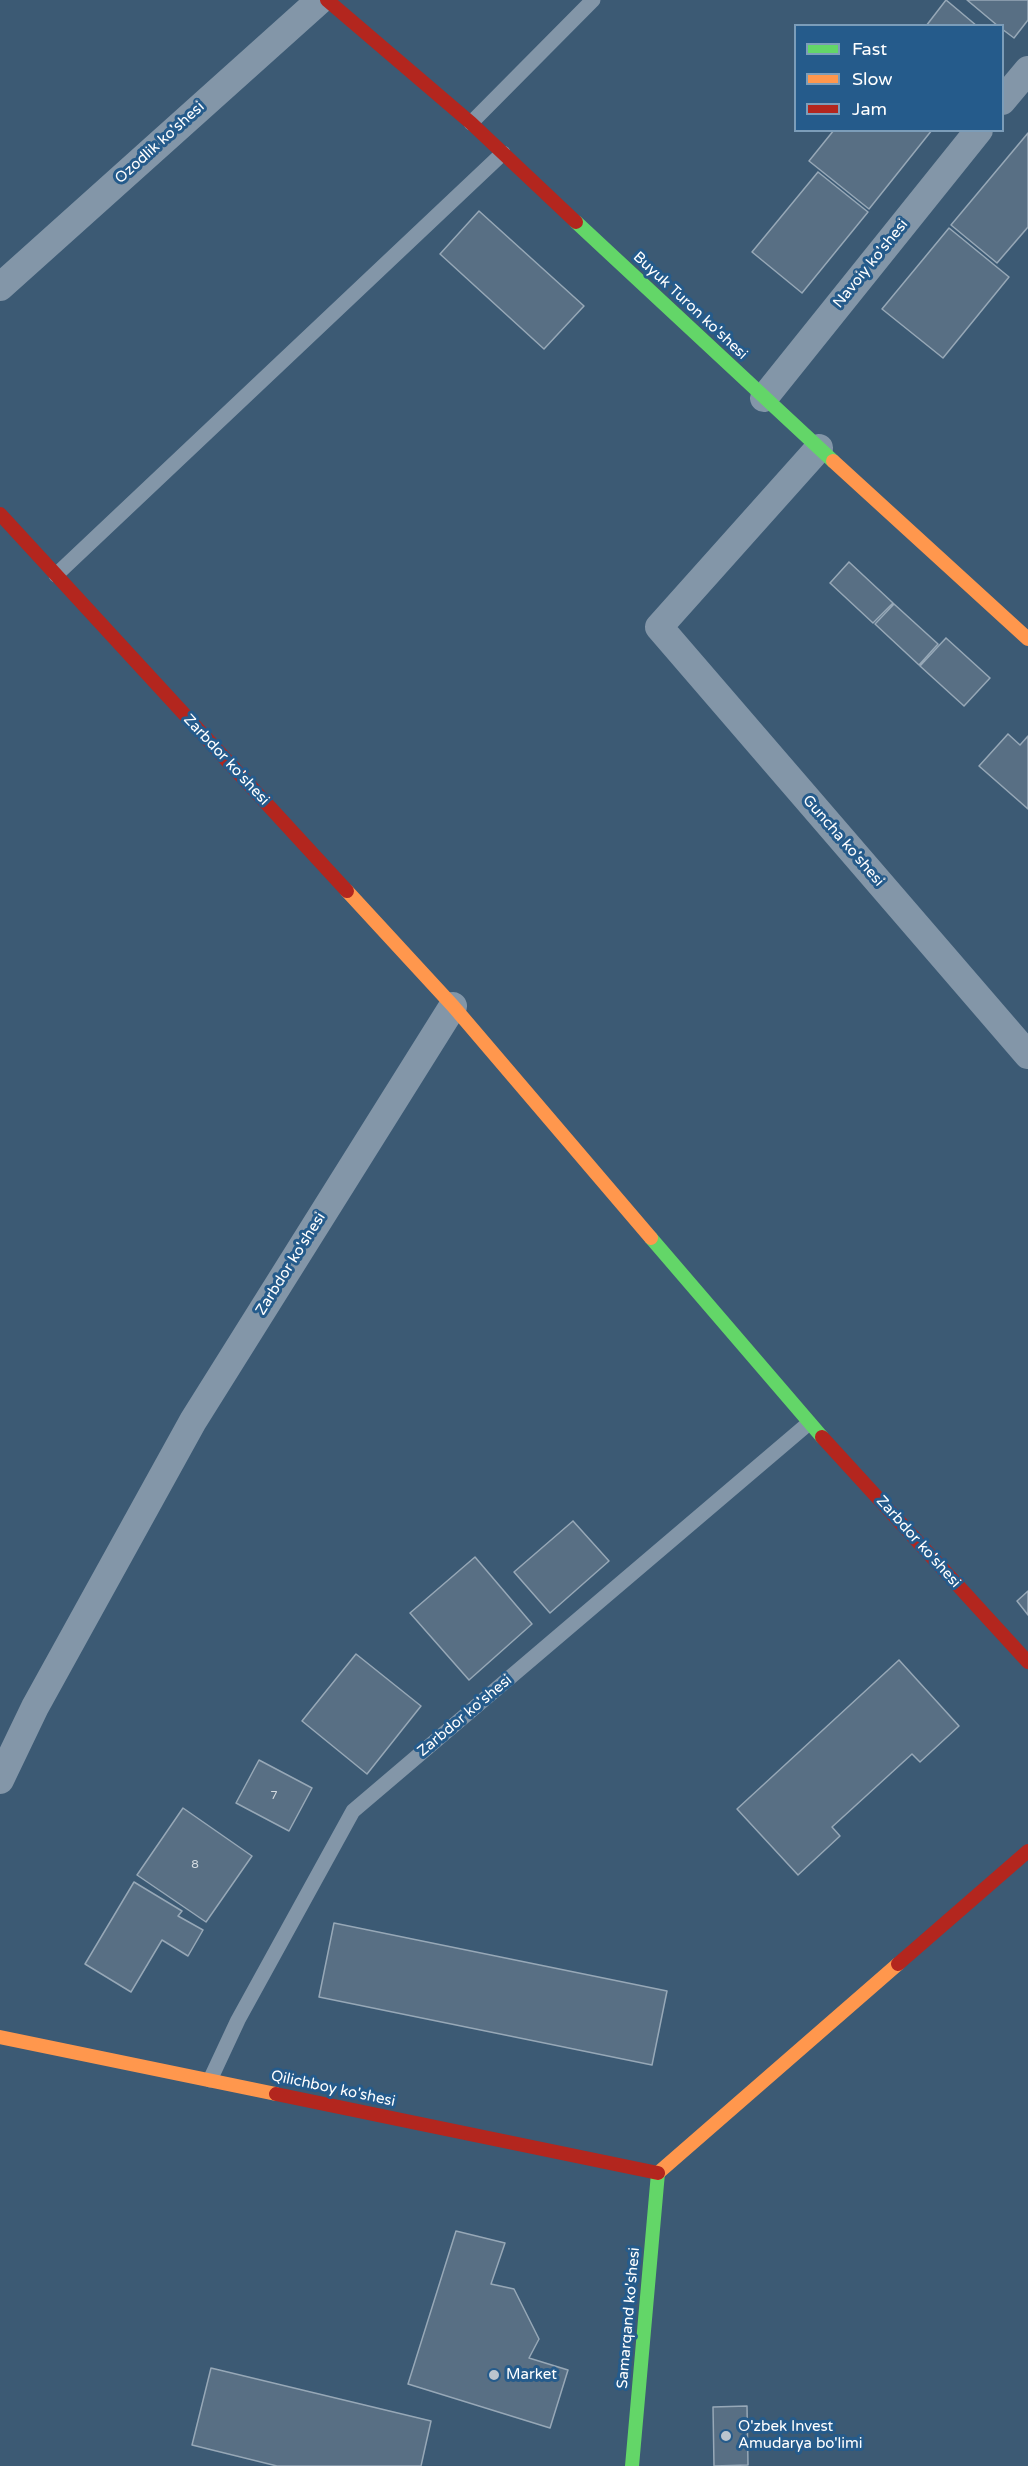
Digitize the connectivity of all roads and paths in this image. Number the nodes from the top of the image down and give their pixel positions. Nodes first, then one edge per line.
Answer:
1 (320, 0) edge
2 (327, 0) edge
3 (593, 0) edge
4 (1028, 70) edge
5 (1004, 100) edge
6 (471, 123) junction
7 (977, 132) edge
8 (503, 153) junction
9 (0, 287) edge
10 (764, 398) junction
11 (819, 447) junction
12 (0, 514) edge
13 (56, 575) junction
14 (1028, 639) edge
15 (453, 1006) junction
16 (1028, 1055) edge
17 (809, 1423) junction
18 (1028, 1662) edge
19 (0, 1780) edge
20 (1028, 1851) edge
21 (0, 2037) edge
22 (210, 2080) junction
23 (658, 2173) junction
24 (632, 2466) edge

1 - 9 street, Ozodlik ko'shesi
2 - 6 street, Buyuk Turon ko'shesi
3 - 6 lane
4 - 5 street
6 - 8 street, Buyuk Turon ko'shesi
7 - 10 street, Navoiy ko'shesi
8 - 10 street, Buyuk Turon ko'shesi
8 - 13 lane
10 - 11 street, Buyuk Turon ko'shesi
11 - 14 street, Buyuk Turon ko'shesi
11 - 16 street, Guncha ko'shesi
12 - 13 street, Zarbdor ko'shesi
13 - 15 street, Zarbdor ko'shesi
15 - 17 street, Zarbdor ko'shesi
15 - 19 street, Zarbdor ko'shesi
17 - 18 street, Zarbdor ko'shesi
17 - 22 lane, Zarbdor ko'shesi
20 - 23 street
21 - 22 street, Qilichboy ko'shesi
22 - 23 street, Qilichboy ko'shesi
23 - 24 street, Samarqand ko'shesi

